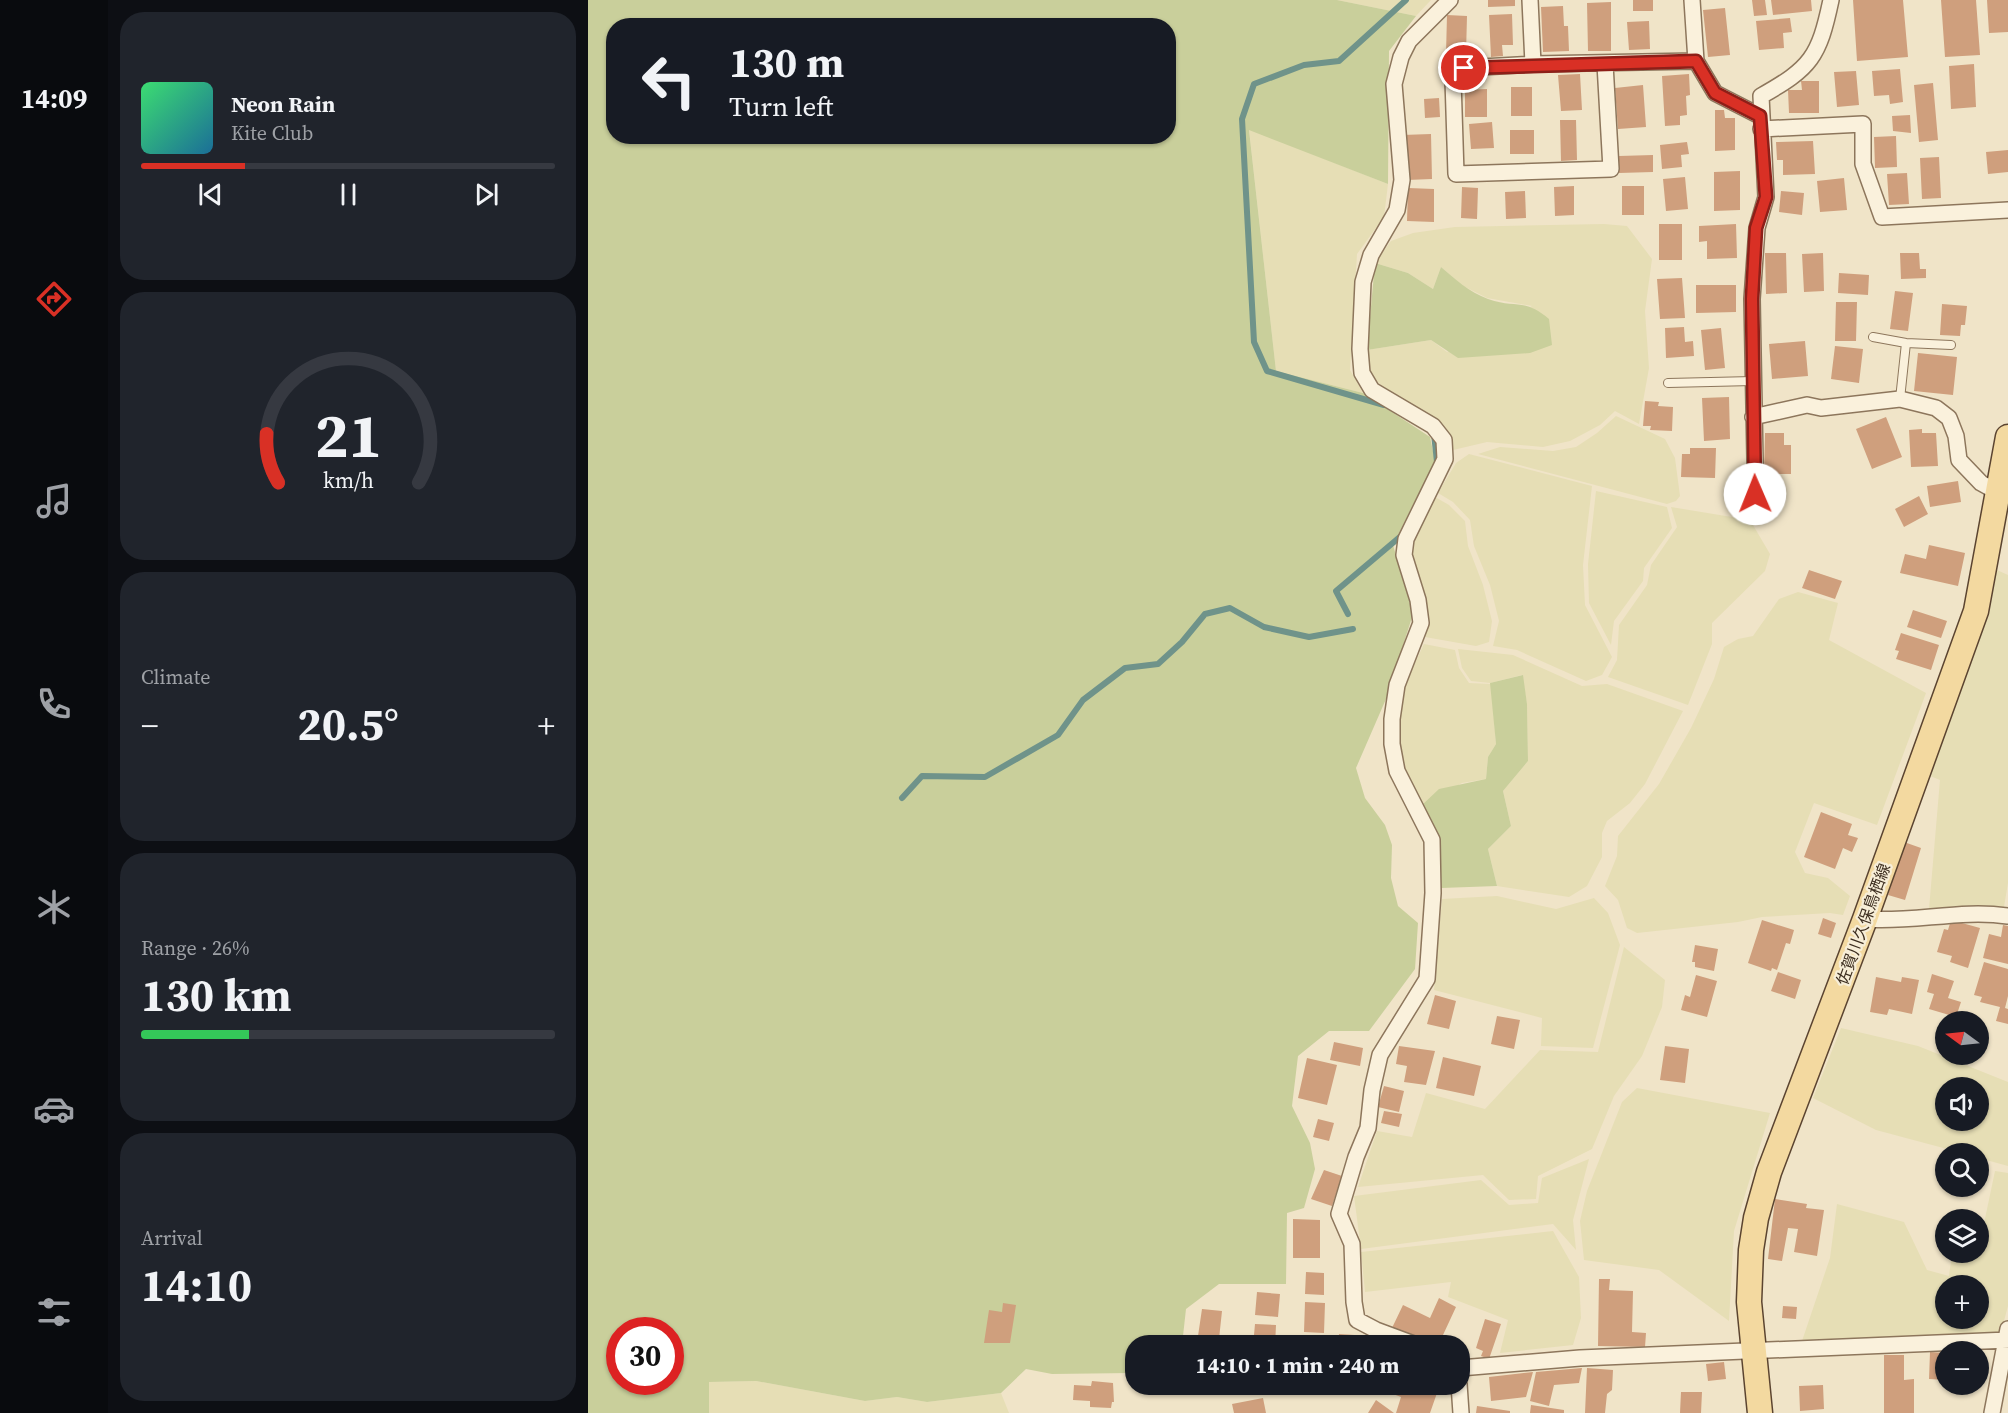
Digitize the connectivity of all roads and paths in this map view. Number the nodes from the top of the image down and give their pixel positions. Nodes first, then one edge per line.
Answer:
1 (1450, 0) edge
2 (1530, 0) edge
3 (1692, 0) edge
4 (1831, 0) edge
5 (1696, 61) junction
6 (1533, 64) junction
7 (1605, 64) junction
8 (1761, 122) junction
9 (2008, 210) edge
10 (1873, 337) dead end
11 (1906, 343) junction
12 (1951, 345) dead end
13 (1753, 381) junction
14 (1668, 383) dead end
15 (1900, 399) junction
16 (1753, 417) junction
17 (2008, 437) edge
18 (1999, 493) junction
19 (1756, 514) dead end
20 (2008, 916) edge
21 (1865, 919) junction
22 (1389, 1335) edge
23 (2007, 1336) edge
24 (1752, 1352) junction
25 (1470, 1367) edge
26 (1460, 1395) edge
27 (1461, 1413) edge
28 (1760, 1413) edge
29 (1992, 1413) edge

1 - 22 street
2 - 6 street
3 - 5 street
4 - 8 street
5 - 7 street
5 - 8 street
6 - 7 street
6 - 7 street
8 - 9 street
8 - 13 street
10 - 11 lane
11 - 12 lane
11 - 15 lane
13 - 14 lane
13 - 16 street
15 - 16 street
15 - 18 street
16 - 19 street
17 - 18 main road, 佐賀川久保鳥栖線
18 - 21 main road, 佐賀川久保鳥栖線
20 - 21 street
21 - 24 main road, 佐賀川久保鳥栖線
23 - 24 street
23 - 29 street
24 - 25 street
24 - 28 main road, 佐賀川久保鳥栖線
26 - 27 street

